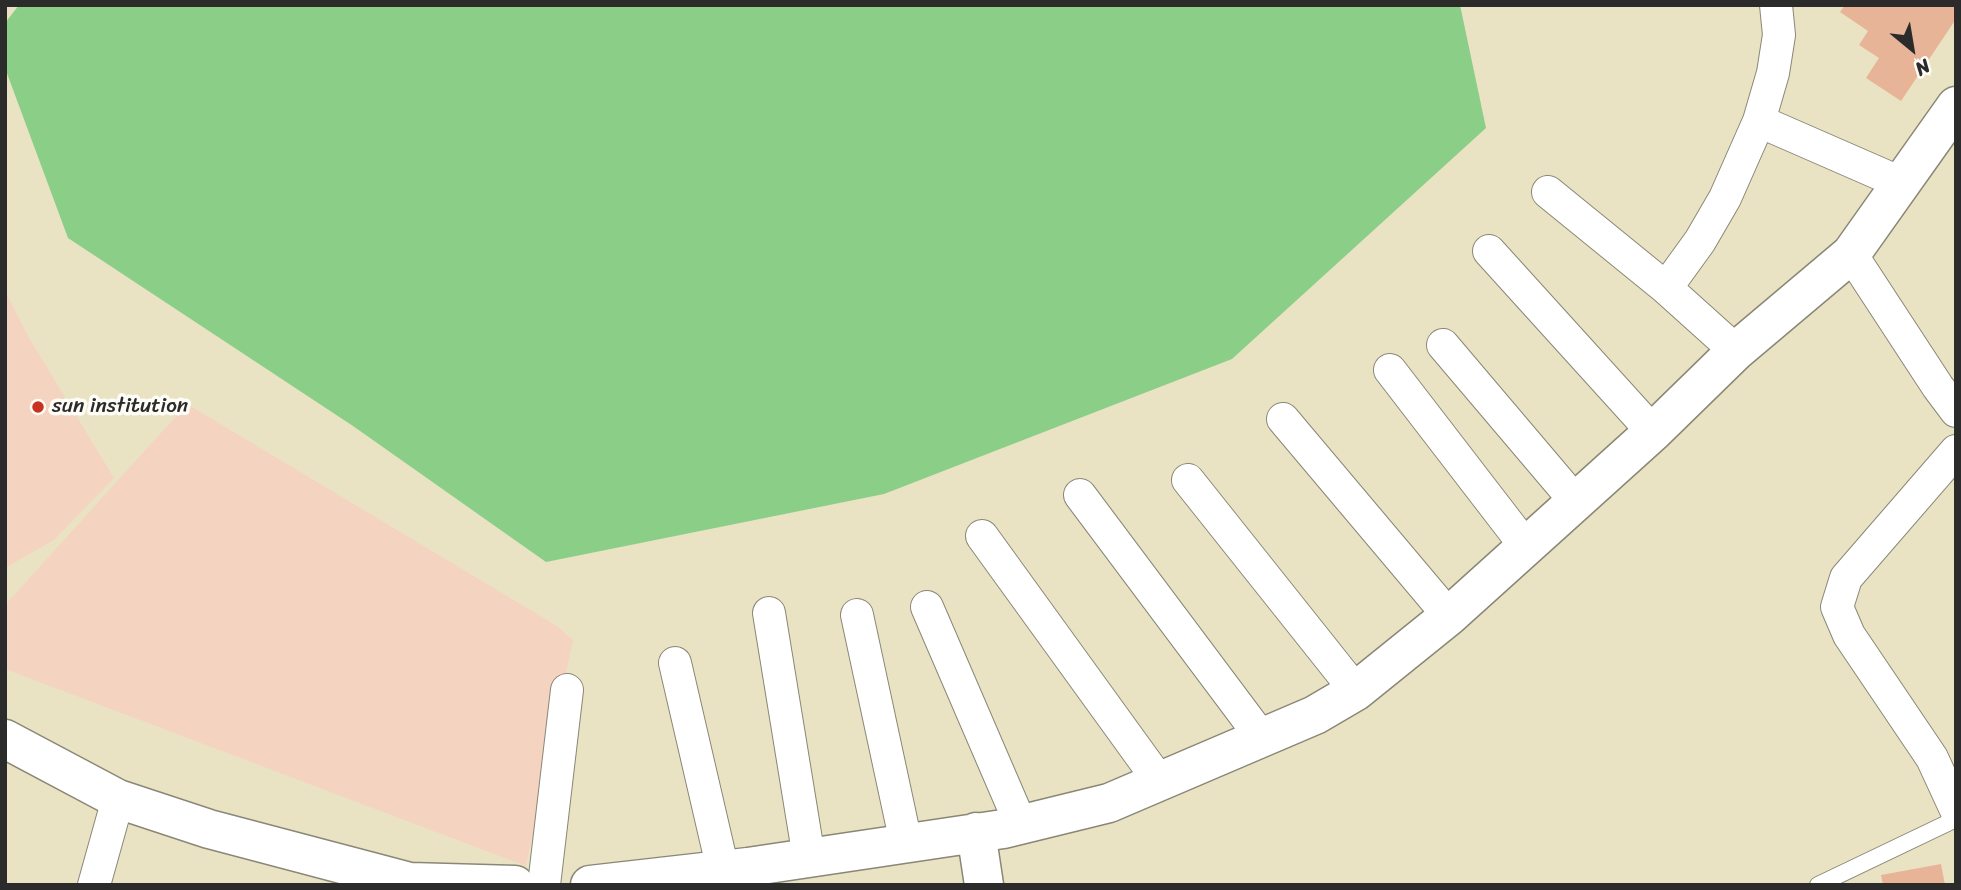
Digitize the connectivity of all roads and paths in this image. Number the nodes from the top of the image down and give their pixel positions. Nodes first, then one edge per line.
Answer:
1 (1776, 5) edge
2 (1956, 106) edge
3 (1759, 121) junction
4 (1902, 183) junction
5 (1548, 192) dead end
6 (1489, 251) dead end
7 (1851, 254) junction
8 (1666, 288) junction
9 (1443, 345) dead end
10 (1736, 351) junction
11 (1390, 370) dead end
12 (1956, 411) edge
13 (1283, 419) dead end
14 (1653, 432) junction
15 (1956, 451) edge
16 (1188, 480) dead end
17 (1080, 495) dead end
18 (1577, 503) junction
19 (982, 536) dead end
20 (1527, 548) junction
21 (927, 607) dead end
22 (769, 613) dead end
23 (857, 615) dead end
24 (1450, 616) junction
25 (675, 663) dead end
26 (567, 690) dead end
27 (1356, 691) junction
28 (5, 738) edge
29 (1262, 738) junction
30 (1160, 782) junction
31 (118, 799) junction
32 (1956, 810) edge
33 (1956, 819) edge
34 (1021, 825) junction
35 (976, 832) junction
36 (906, 843) junction
37 (809, 858) junction
38 (723, 870) junction
39 (104, 882) edge
40 (515, 885) edge
41 (544, 885) edge
42 (590, 885) edge
43 (984, 885) edge
44 (1818, 885) edge

1 - 3 street
2 - 4 street
3 - 4 street
3 - 8 street
4 - 7 street
5 - 8 street
6 - 14 street
7 - 10 street
7 - 12 street
8 - 10 street
9 - 18 street
10 - 14 street
11 - 20 street
13 - 24 street
14 - 18 street
15 - 32 street
16 - 27 street
17 - 29 street
18 - 20 street
19 - 30 street
20 - 24 street
21 - 34 street
22 - 37 street
23 - 36 street
24 - 27 street
25 - 38 street
26 - 41 street
27 - 29 street
28 - 31 street
29 - 30 street
30 - 34 street
31 - 39 street
31 - 40 street
33 - 44 lane
34 - 35 street
35 - 36 street
35 - 43 street
36 - 37 street
37 - 38 street
38 - 42 street

